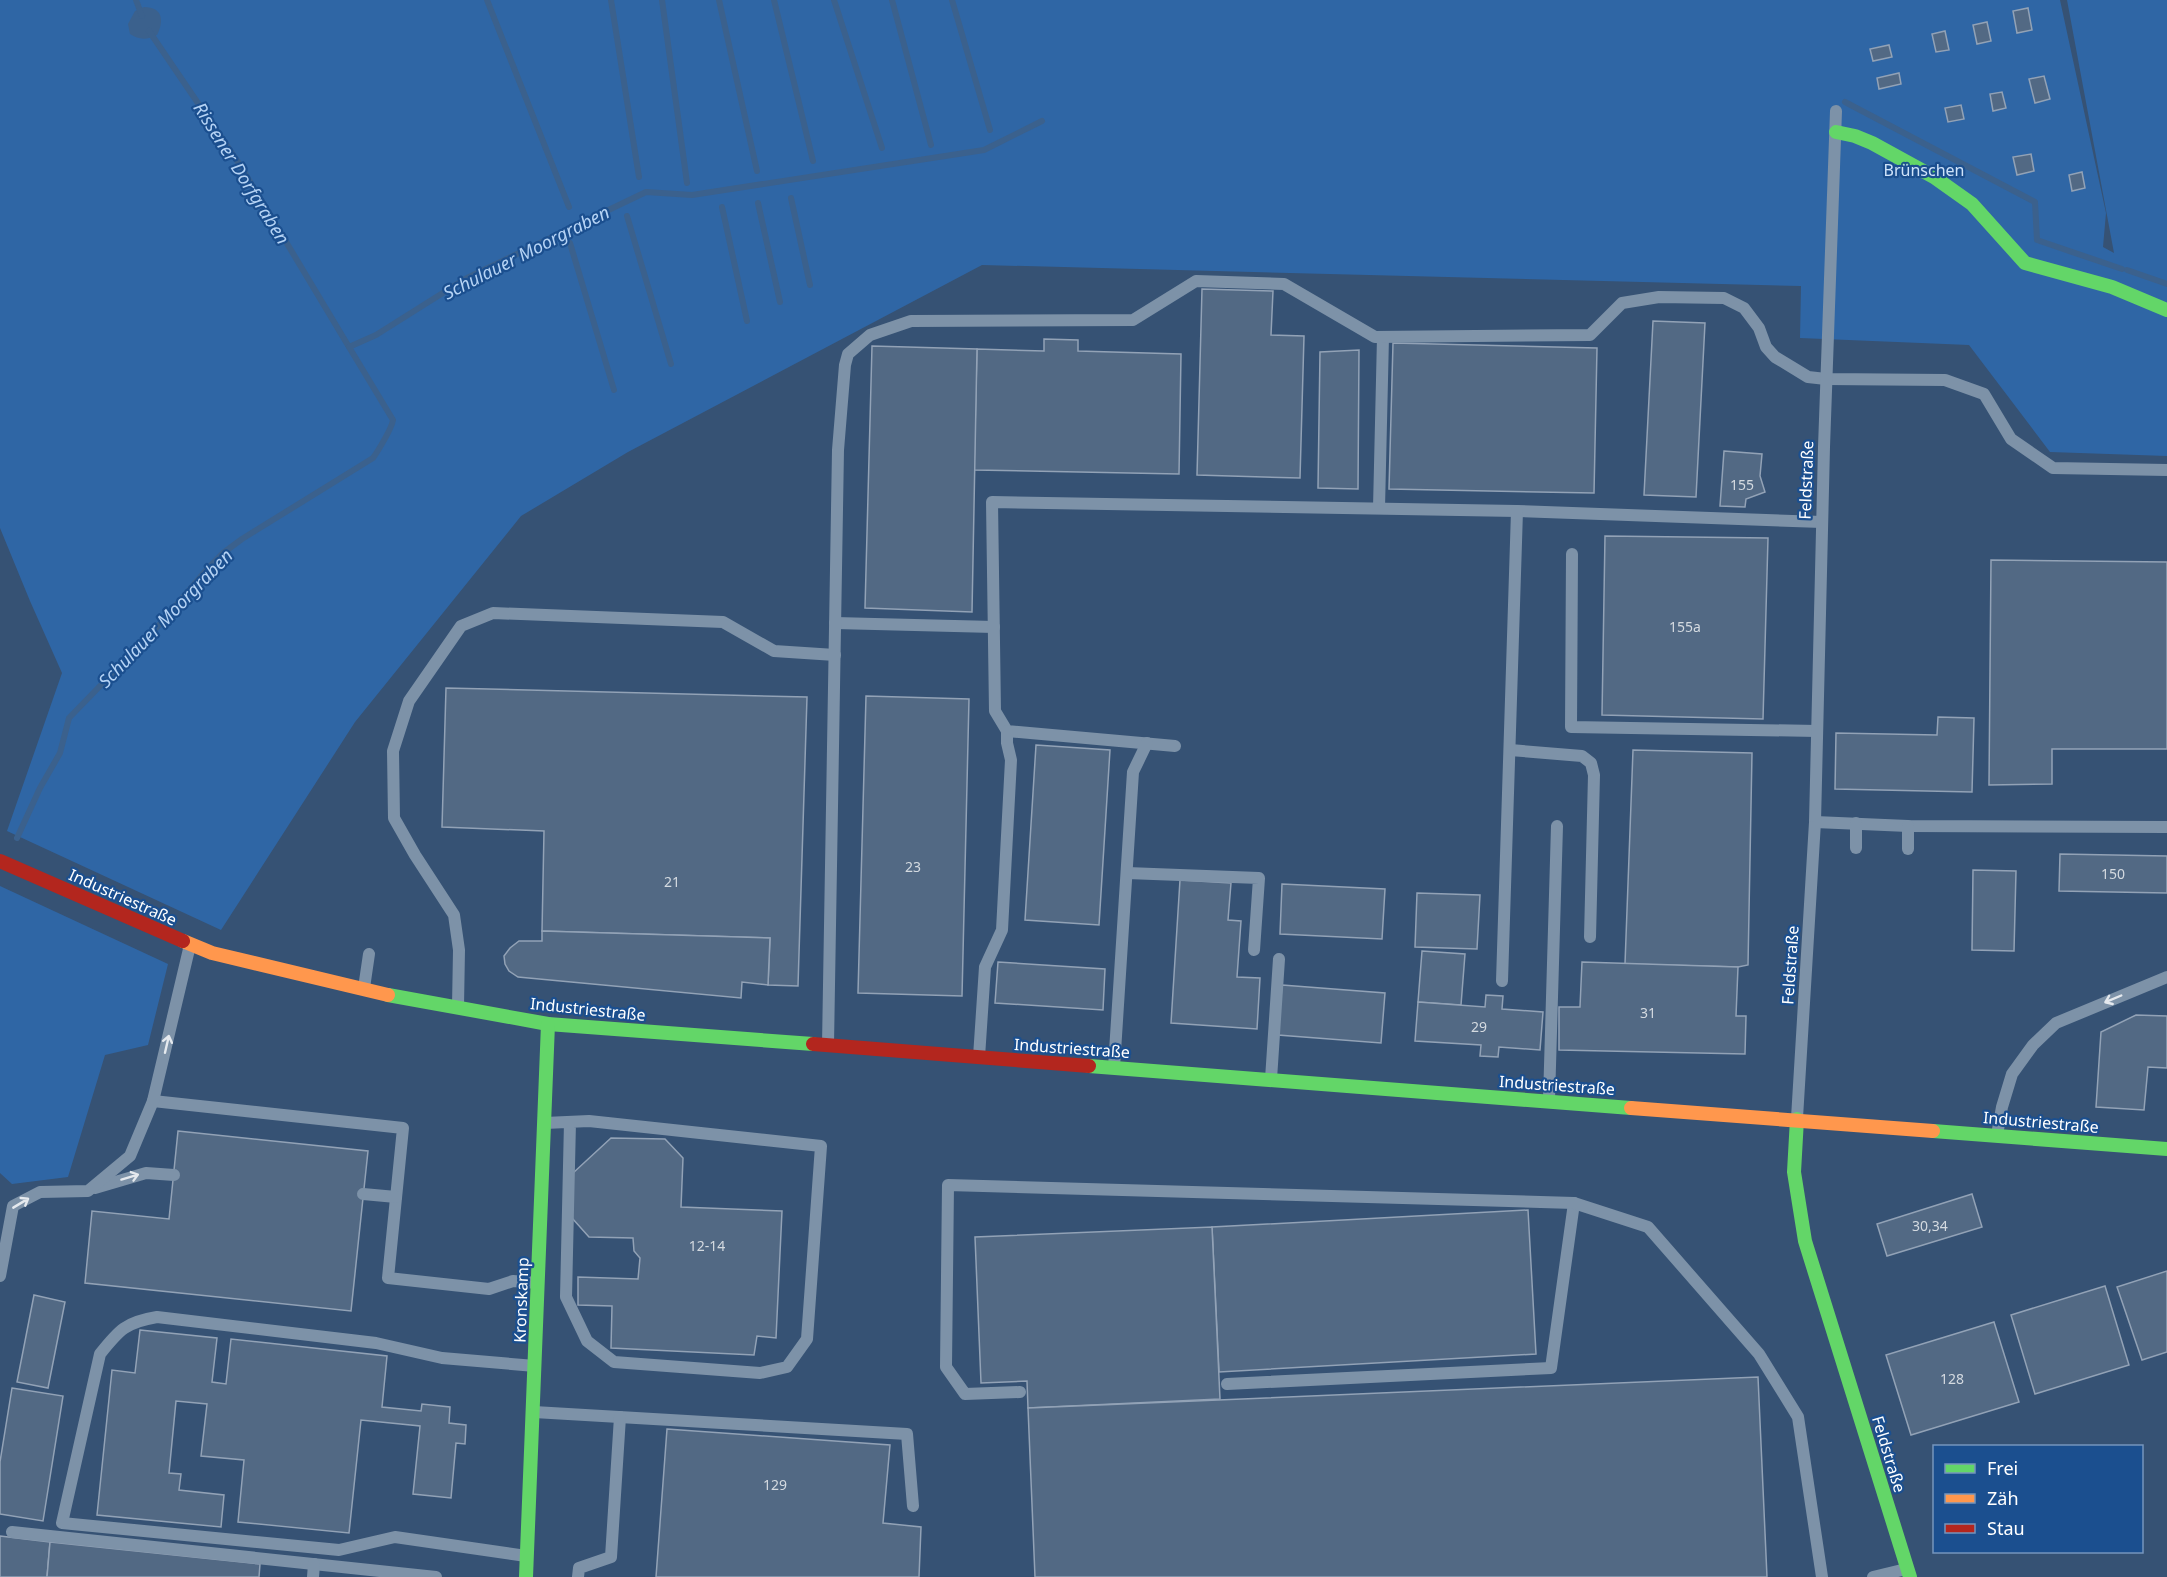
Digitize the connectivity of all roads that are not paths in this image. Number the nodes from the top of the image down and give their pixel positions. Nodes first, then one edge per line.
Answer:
1 (1836, 111) dead end
2 (1836, 132) junction
3 (2167, 310) edge
4 (1383, 337) junction
5 (1826, 379) junction
6 (2167, 470) edge
7 (1379, 508) junction
8 (1517, 511) junction
9 (1822, 522) junction
10 (1572, 554) dead end
11 (835, 623) junction
12 (994, 627) junction
13 (835, 655) junction
14 (1007, 731) junction
15 (1817, 731) junction
16 (1147, 743) junction
17 (1174, 746) dead end
18 (1510, 750) junction
19 (1815, 822) junction
20 (1856, 824) junction
21 (1557, 826) dead end
22 (1908, 826) junction
23 (2167, 827) edge
24 (1856, 848) dead end
25 (1908, 849) dead end
26 (0, 861) edge
27 (1127, 873) junction
28 (1590, 937) dead end
29 (190, 944) junction
30 (1254, 950) dead end
31 (369, 954) dead end
32 (1279, 959) dead end
33 (2167, 977) edge
34 (1502, 981) dead end
35 (363, 990) junction
36 (458, 1008) junction
37 (548, 1024) junction
38 (828, 1046) junction
39 (979, 1058) junction
40 (1114, 1068) junction
41 (1271, 1080) junction
42 (153, 1101) junction
43 (1549, 1101) junction
44 (1797, 1119) junction
45 (570, 1122) junction
46 (544, 1123) junction
47 (1997, 1136) junction
48 (2167, 1149) edge
49 (174, 1175) dead end
50 (88, 1191) junction
51 (363, 1194) dead end
52 (396, 1197) junction
53 (1574, 1203) junction
54 (552, 1265) junction
55 (0, 1276) edge
56 (537, 1283) junction
57 (535, 1366) junction
58 (1227, 1384) dead end
59 (1020, 1392) dead end
60 (533, 1412) junction
61 (620, 1417) junction
62 (913, 1506) dead end
63 (12, 1532) dead end
64 (527, 1557) junction
65 (314, 1571) edge
66 (1909, 1573) edge
67 (436, 1577) edge
68 (526, 1577) edge
69 (578, 1577) edge
70 (1822, 1577) edge
71 (1873, 1577) edge

1 - 2 lane, Feldstraße
2 - 3 street
2 - 5 lane, Feldstraße
4 - 5 lane
4 - 7 lane
4 - 11 lane
5 - 6 lane
5 - 9 lane, Feldstraße
7 - 8 lane
7 - 12 lane
8 - 9 lane
8 - 18 lane
9 - 15 lane, Feldstraße
10 - 15 lane
11 - 12 lane
11 - 13 lane
12 - 14 lane
13 - 36 lane
13 - 38 lane
14 - 16 lane
14 - 39 lane
15 - 19 lane, Feldstraße
16 - 17 lane
16 - 27 lane
18 - 28 lane
18 - 34 lane
19 - 20 lane
19 - 44 lane, Feldstraße
20 - 22 lane
20 - 24 lane
21 - 43 lane
22 - 23 lane
22 - 25 lane
26 - 29 street, Industriestraße
27 - 30 lane
27 - 40 lane
29 - 35 street, Industriestraße
42 -> 29 lane
31 - 35 lane
32 - 41 lane
33 -> 47 lane
35 - 36 street, Industriestraße
36 - 37 street, Industriestraße
37 - 38 street, Industriestraße
37 - 46 street, Kronskamp
38 - 39 street, Industriestraße
39 - 40 street, Industriestraße
40 - 41 street, Industriestraße
41 - 43 street, Industriestraße
42 - 50 lane
42 - 52 lane
43 - 44 street, Industriestraße
44 - 47 street, Industriestraße
44 - 66 street, Feldstraße
45 - 46 lane
45 - 54 lane
45 - 54 lane
46 - 54 street, Kronskamp
47 - 48 street, Industriestraße
50 -> 49 lane
55 -> 50 lane
51 - 52 lane
52 - 56 lane
53 - 58 lane
53 - 59 lane
53 - 70 lane
54 - 56 street, Kronskamp
56 - 57 street, Kronskamp
57 - 60 street, Kronskamp
57 - 64 lane
60 - 61 lane
60 - 64 street, Kronskamp
61 - 62 lane
61 - 69 lane
63 - 65 lane
64 - 68 street, Kronskamp
65 - 67 lane
66 - 71 lane

